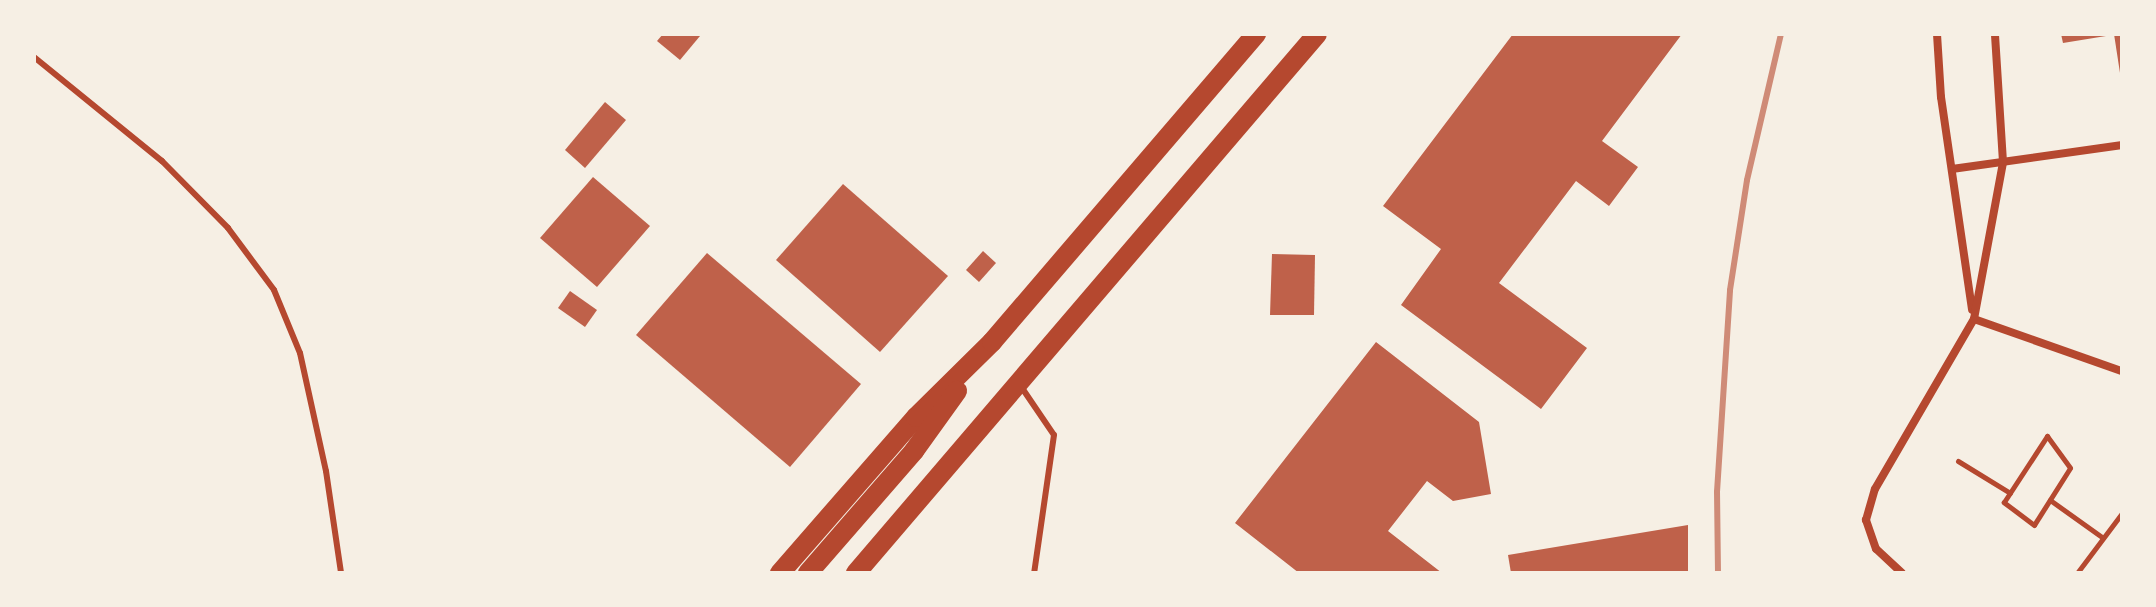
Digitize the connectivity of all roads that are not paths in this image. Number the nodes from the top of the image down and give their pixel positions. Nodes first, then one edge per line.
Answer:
1 (1256, 34) edge
2 (1317, 34) edge
3 (1937, 34) edge
4 (1995, 34) edge
5 (34, 57) edge
6 (2122, 145) edge
7 (2003, 162) junction
8 (1952, 169) junction
9 (1974, 319) junction
10 (992, 342) junction
11 (2122, 371) edge
12 (1019, 385) junction
13 (341, 573) edge
14 (780, 573) edge
15 (808, 573) edge
16 (856, 573) edge
17 (1034, 573) edge
18 (1902, 573) edge

1 - 10 main road
2 - 12 main road
3 - 8 street
4 - 7 street
5 - 13 lane
6 - 7 street
7 - 8 street
7 - 9 street
8 - 9 street
9 - 11 street
9 - 18 street
10 - 14 main road
10 - 15 main road
12 - 16 main road
12 - 17 lane

